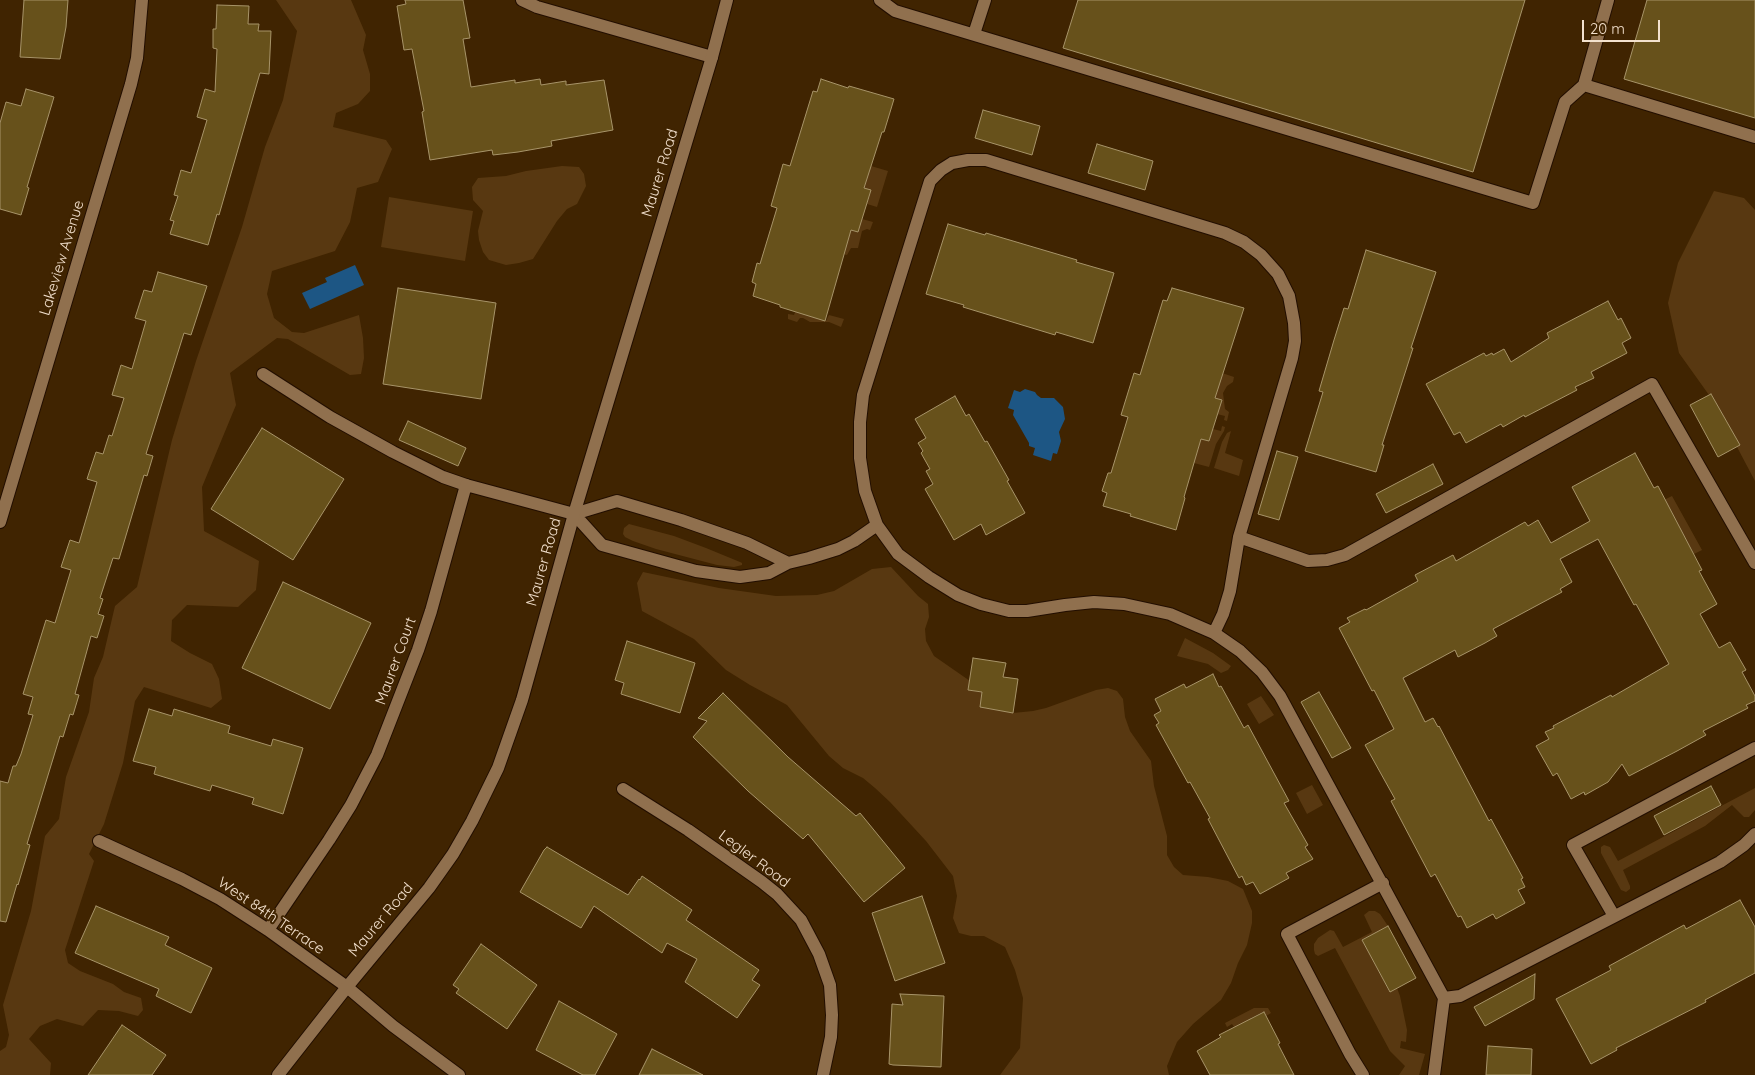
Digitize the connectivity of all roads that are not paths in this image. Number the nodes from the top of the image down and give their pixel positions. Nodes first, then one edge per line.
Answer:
1 (142, 0) edge
2 (522, 0) edge
3 (727, 0) edge
4 (880, 0) edge
5 (985, 0) edge
6 (1608, 0) edge
7 (974, 34) junction
8 (712, 57) junction
9 (1584, 85) junction
10 (1755, 137) edge
11 (263, 374) dead end
12 (466, 485) junction
13 (574, 514) junction
14 (1, 515) edge
15 (877, 526) junction
16 (1239, 537) junction
17 (788, 563) junction
18 (1755, 563) edge
19 (1214, 634) junction
20 (1755, 748) edge
21 (623, 789) dead end
22 (1755, 834) edge
23 (99, 840) dead end
24 (1383, 883) junction
25 (1614, 916) junction
26 (268, 930) junction
27 (347, 987) junction
28 (1444, 998) junction
29 (278, 1075) edge
30 (459, 1075) edge
31 (823, 1075) edge
32 (1363, 1075) edge
33 (1434, 1075) edge

1 - 14 street, Lakeview Avenue
2 - 8 street
3 - 8 street, Maurer Road
4 - 7 street
5 - 7 street
6 - 9 street
7 - 9 street
8 - 13 street, Maurer Road
9 - 10 street
11 - 12 street
12 - 13 street
12 - 26 street, Maurer Court
13 - 17 street
13 - 17 street
13 - 27 street, Maurer Road
15 - 16 street
15 - 17 street
15 - 19 street
16 - 18 street
16 - 19 street
19 - 24 street
20 - 25 street
21 - 31 street, Legler Road
22 - 25 street
23 - 26 street, West 84th Terrace
24 - 28 street
24 - 32 street
25 - 28 street
26 - 27 street, West 84th Terrace
27 - 29 street, Maurer Road
27 - 30 street, West 84th Terrace
28 - 33 street

